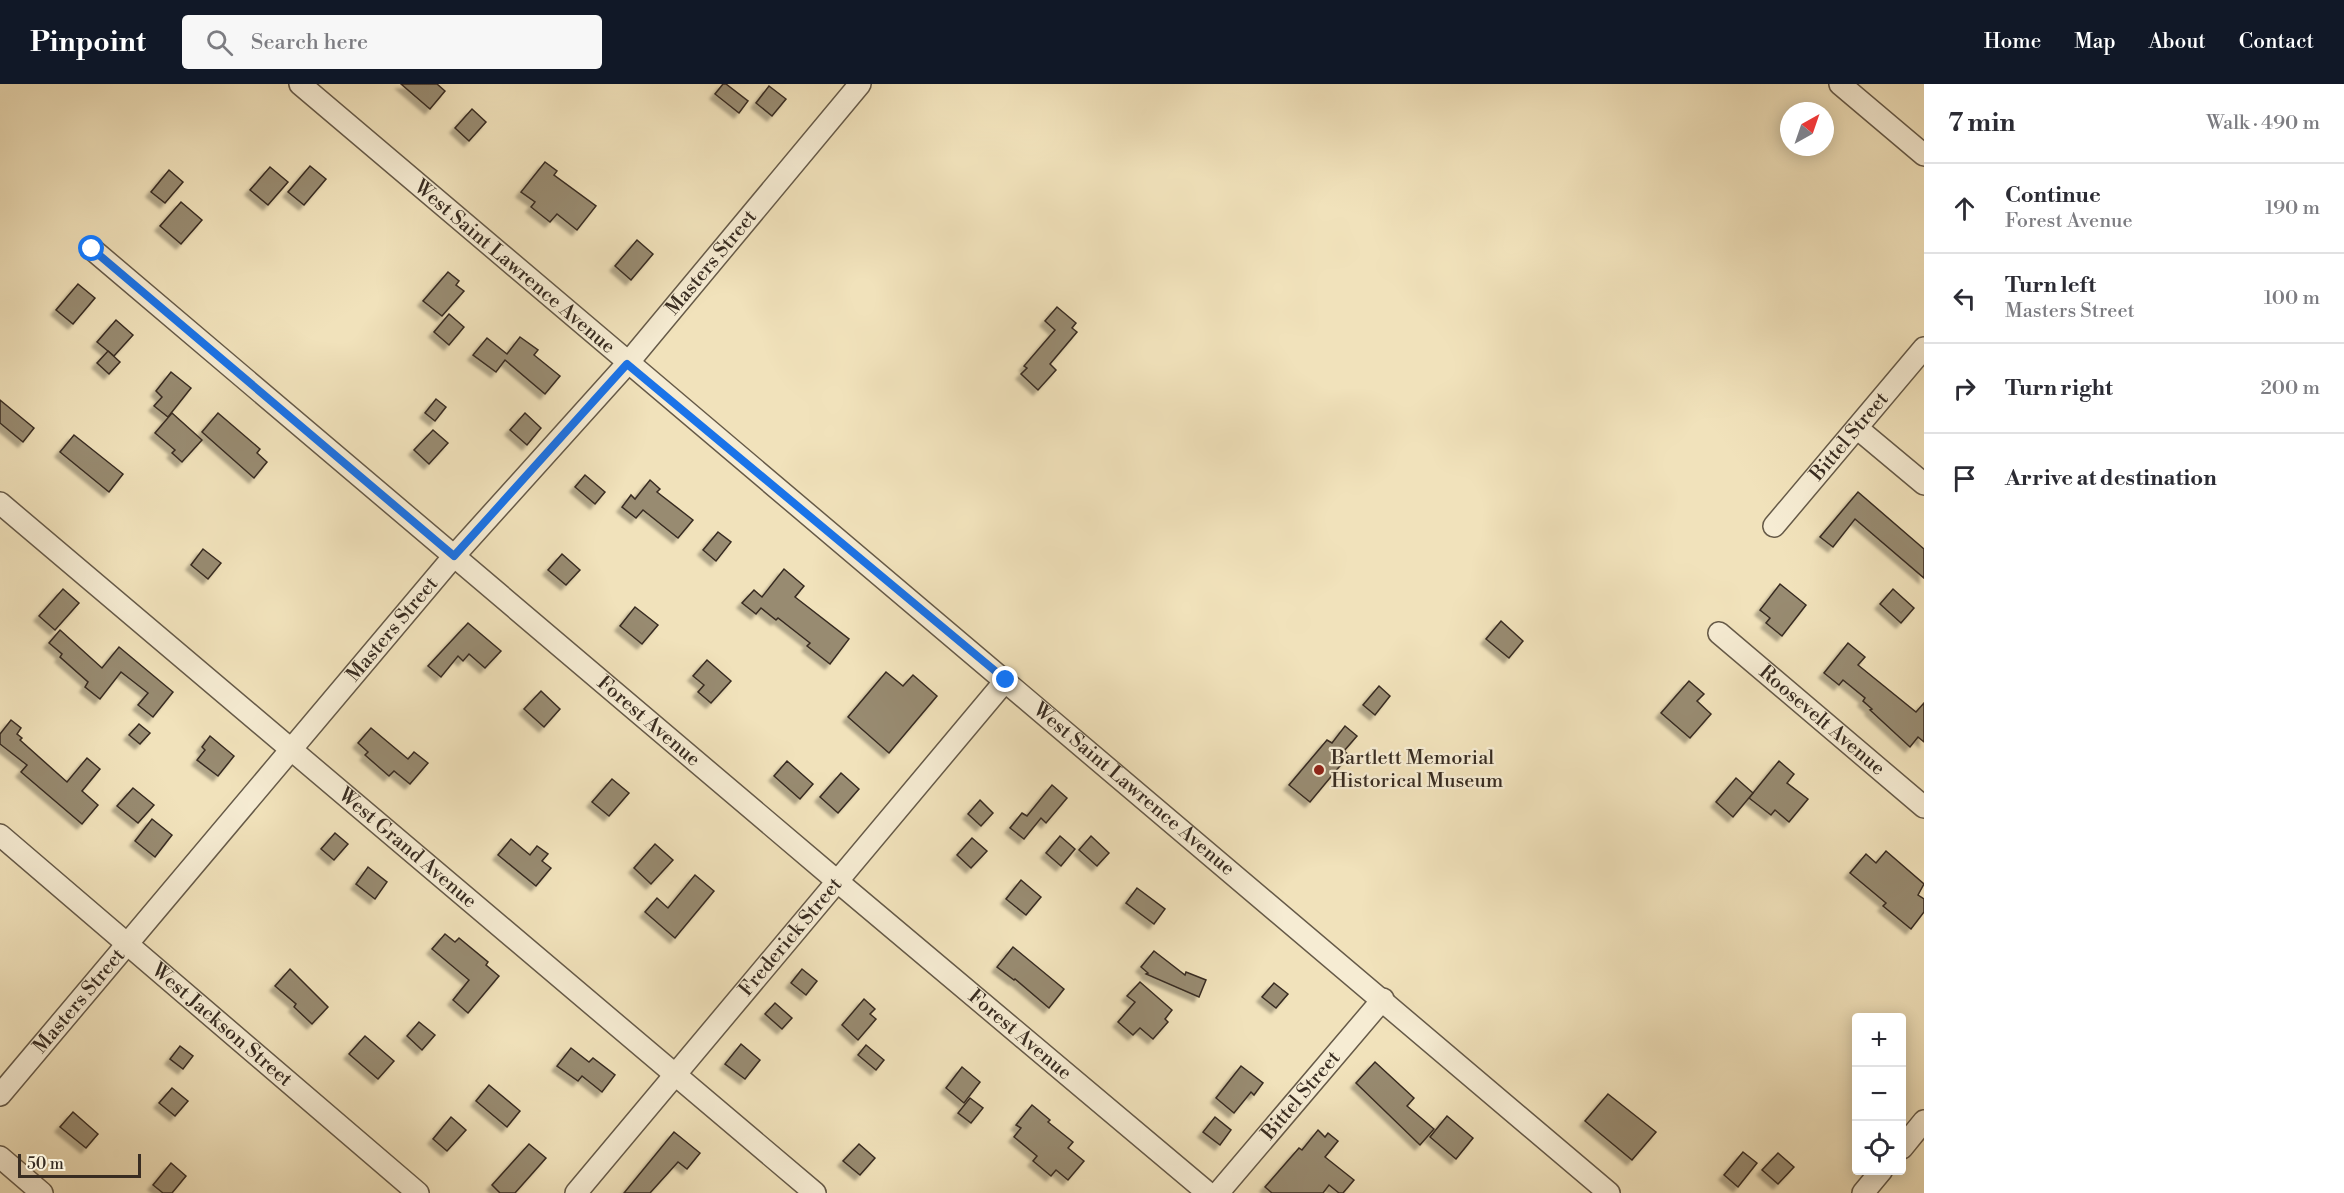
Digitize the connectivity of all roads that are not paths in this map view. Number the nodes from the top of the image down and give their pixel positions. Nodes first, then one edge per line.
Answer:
1 (300, 84) edge
2 (860, 84) edge
3 (1840, 84) edge
4 (1924, 155) edge
5 (92, 249) dead end
6 (1924, 348) edge
7 (627, 364) junction
8 (1857, 428) junction
9 (1924, 484) edge
10 (0, 503) edge
11 (1774, 526) dead end
12 (454, 556) junction
13 (1719, 633) dead end
14 (1006, 680) junction
15 (291, 750) junction
16 (1924, 807) edge
17 (0, 835) edge
18 (837, 881) junction
19 (127, 944) junction
20 (1383, 999) junction
21 (675, 1075) junction
22 (0, 1095) edge
23 (1923, 1126) edge
24 (1906, 1144) edge
25 (0, 1157) edge
26 (1878, 1175) edge
27 (42, 1193) edge
28 (418, 1193) edge
29 (576, 1193) edge
30 (815, 1193) edge
31 (1208, 1193) edge
32 (1218, 1193) edge
33 (1609, 1193) edge
34 (1863, 1193) edge

1 - 7 street, West Saint Lawrence Avenue
2 - 7 street, Masters Street
3 - 4 street
5 - 12 street, Forest Avenue
6 - 8 street, Bittel Street
7 - 12 street, Masters Street
7 - 14 street, West Saint Lawrence Avenue
8 - 9 street
8 - 11 street, Bittel Street
10 - 15 street, West Grand Avenue
12 - 15 street, Masters Street
12 - 18 street, Forest Avenue
13 - 16 street, Roosevelt Avenue
14 - 18 street, Frederick Street
14 - 20 street, West Saint Lawrence Avenue
15 - 19 street, Masters Street
15 - 21 street, West Grand Avenue
17 - 19 street, West Jackson Street
18 - 21 street, Frederick Street
18 - 31 street, Forest Avenue
19 - 22 street, Masters Street
19 - 28 street, West Jackson Street
20 - 32 street, Bittel Street
20 - 33 street, West Saint Lawrence Avenue
21 - 29 street, Frederick Street
21 - 30 street, West Grand Avenue
23 - 24 street
25 - 27 street
26 - 34 street

